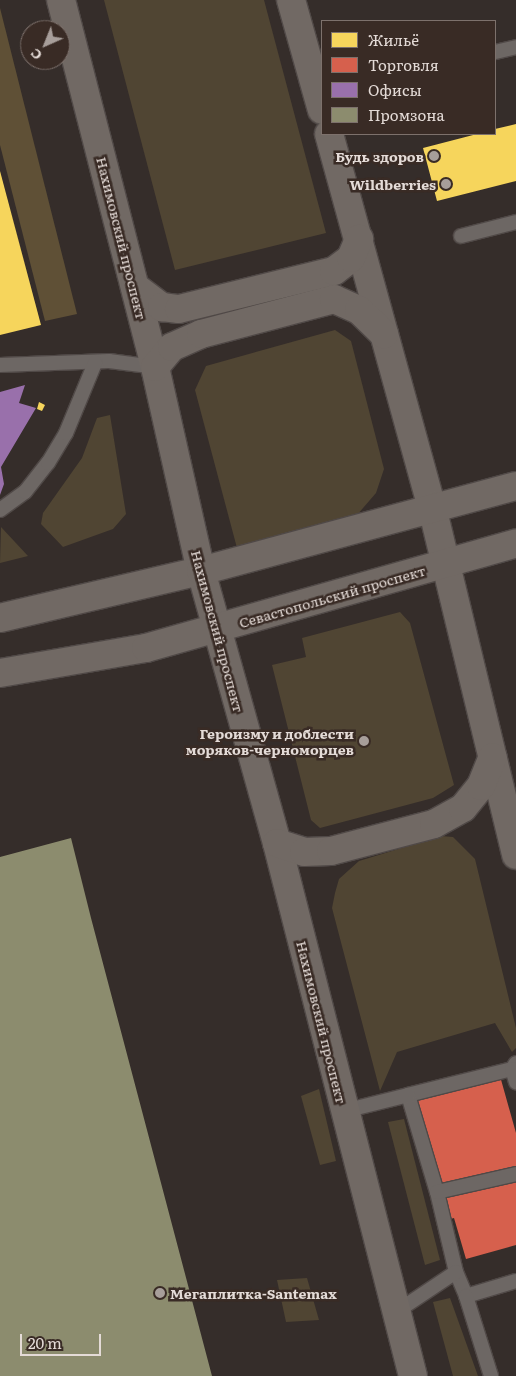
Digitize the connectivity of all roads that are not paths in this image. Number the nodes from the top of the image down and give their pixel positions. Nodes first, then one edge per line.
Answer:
1 (61, 0) edge
2 (291, 0) edge
3 (516, 47) edge
4 (496, 52) edge
5 (321, 106) edge
6 (329, 135) edge
7 (516, 222) edge
8 (461, 236) dead end
9 (359, 239) junction
10 (135, 288) junction
11 (384, 334) junction
12 (95, 363) junction
13 (0, 366) edge
14 (155, 367) junction
15 (516, 486) edge
16 (432, 507) junction
17 (0, 510) edge
18 (516, 543) edge
19 (446, 563) junction
20 (201, 571) junction
21 (0, 618) edge
22 (216, 630) junction
23 (0, 673) edge
24 (493, 757) junction
25 (277, 843) junction
26 (516, 854) edge
27 (515, 1072) edge
28 (408, 1095) junction
29 (344, 1111) junction
30 (516, 1174) edge
31 (437, 1192) junction
32 (456, 1272) junction
33 (516, 1281) edge
34 (466, 1296) junction
35 (396, 1312) junction
36 (414, 1376) edge
37 (492, 1376) edge

1 - 10 main road, Нахимовский проспект
2 - 5 main road
3 - 4 lane
6 - 9 main road
7 - 8 lane
9 - 10 main road
9 - 11 main road
10 - 14 main road, Нахимовский проспект
11 - 14 main road
11 - 16 main road
12 - 13 lane
12 - 14 lane
12 - 17 lane
14 - 20 main road, Нахимовский проспект
15 - 16 main road
16 - 19 main road
16 - 20 main road
18 - 19 main road, Севастопольский проспект
19 - 22 main road, Севастопольский проспект
19 - 24 main road
20 - 21 main road
20 - 22 main road, Нахимовский проспект
22 - 23 main road, Севастопольский проспект
22 - 25 main road, Нахимовский проспект
24 - 25 main road
24 - 26 main road
25 - 29 main road, Нахимовский проспект
27 - 28 lane
28 - 29 lane
28 - 31 lane
29 - 35 main road, Нахимовский проспект
30 - 31 lane
31 - 32 lane
32 - 34 lane
32 - 35 lane
33 - 34 lane
34 - 37 lane
35 - 36 main road, Нахимовский проспект

